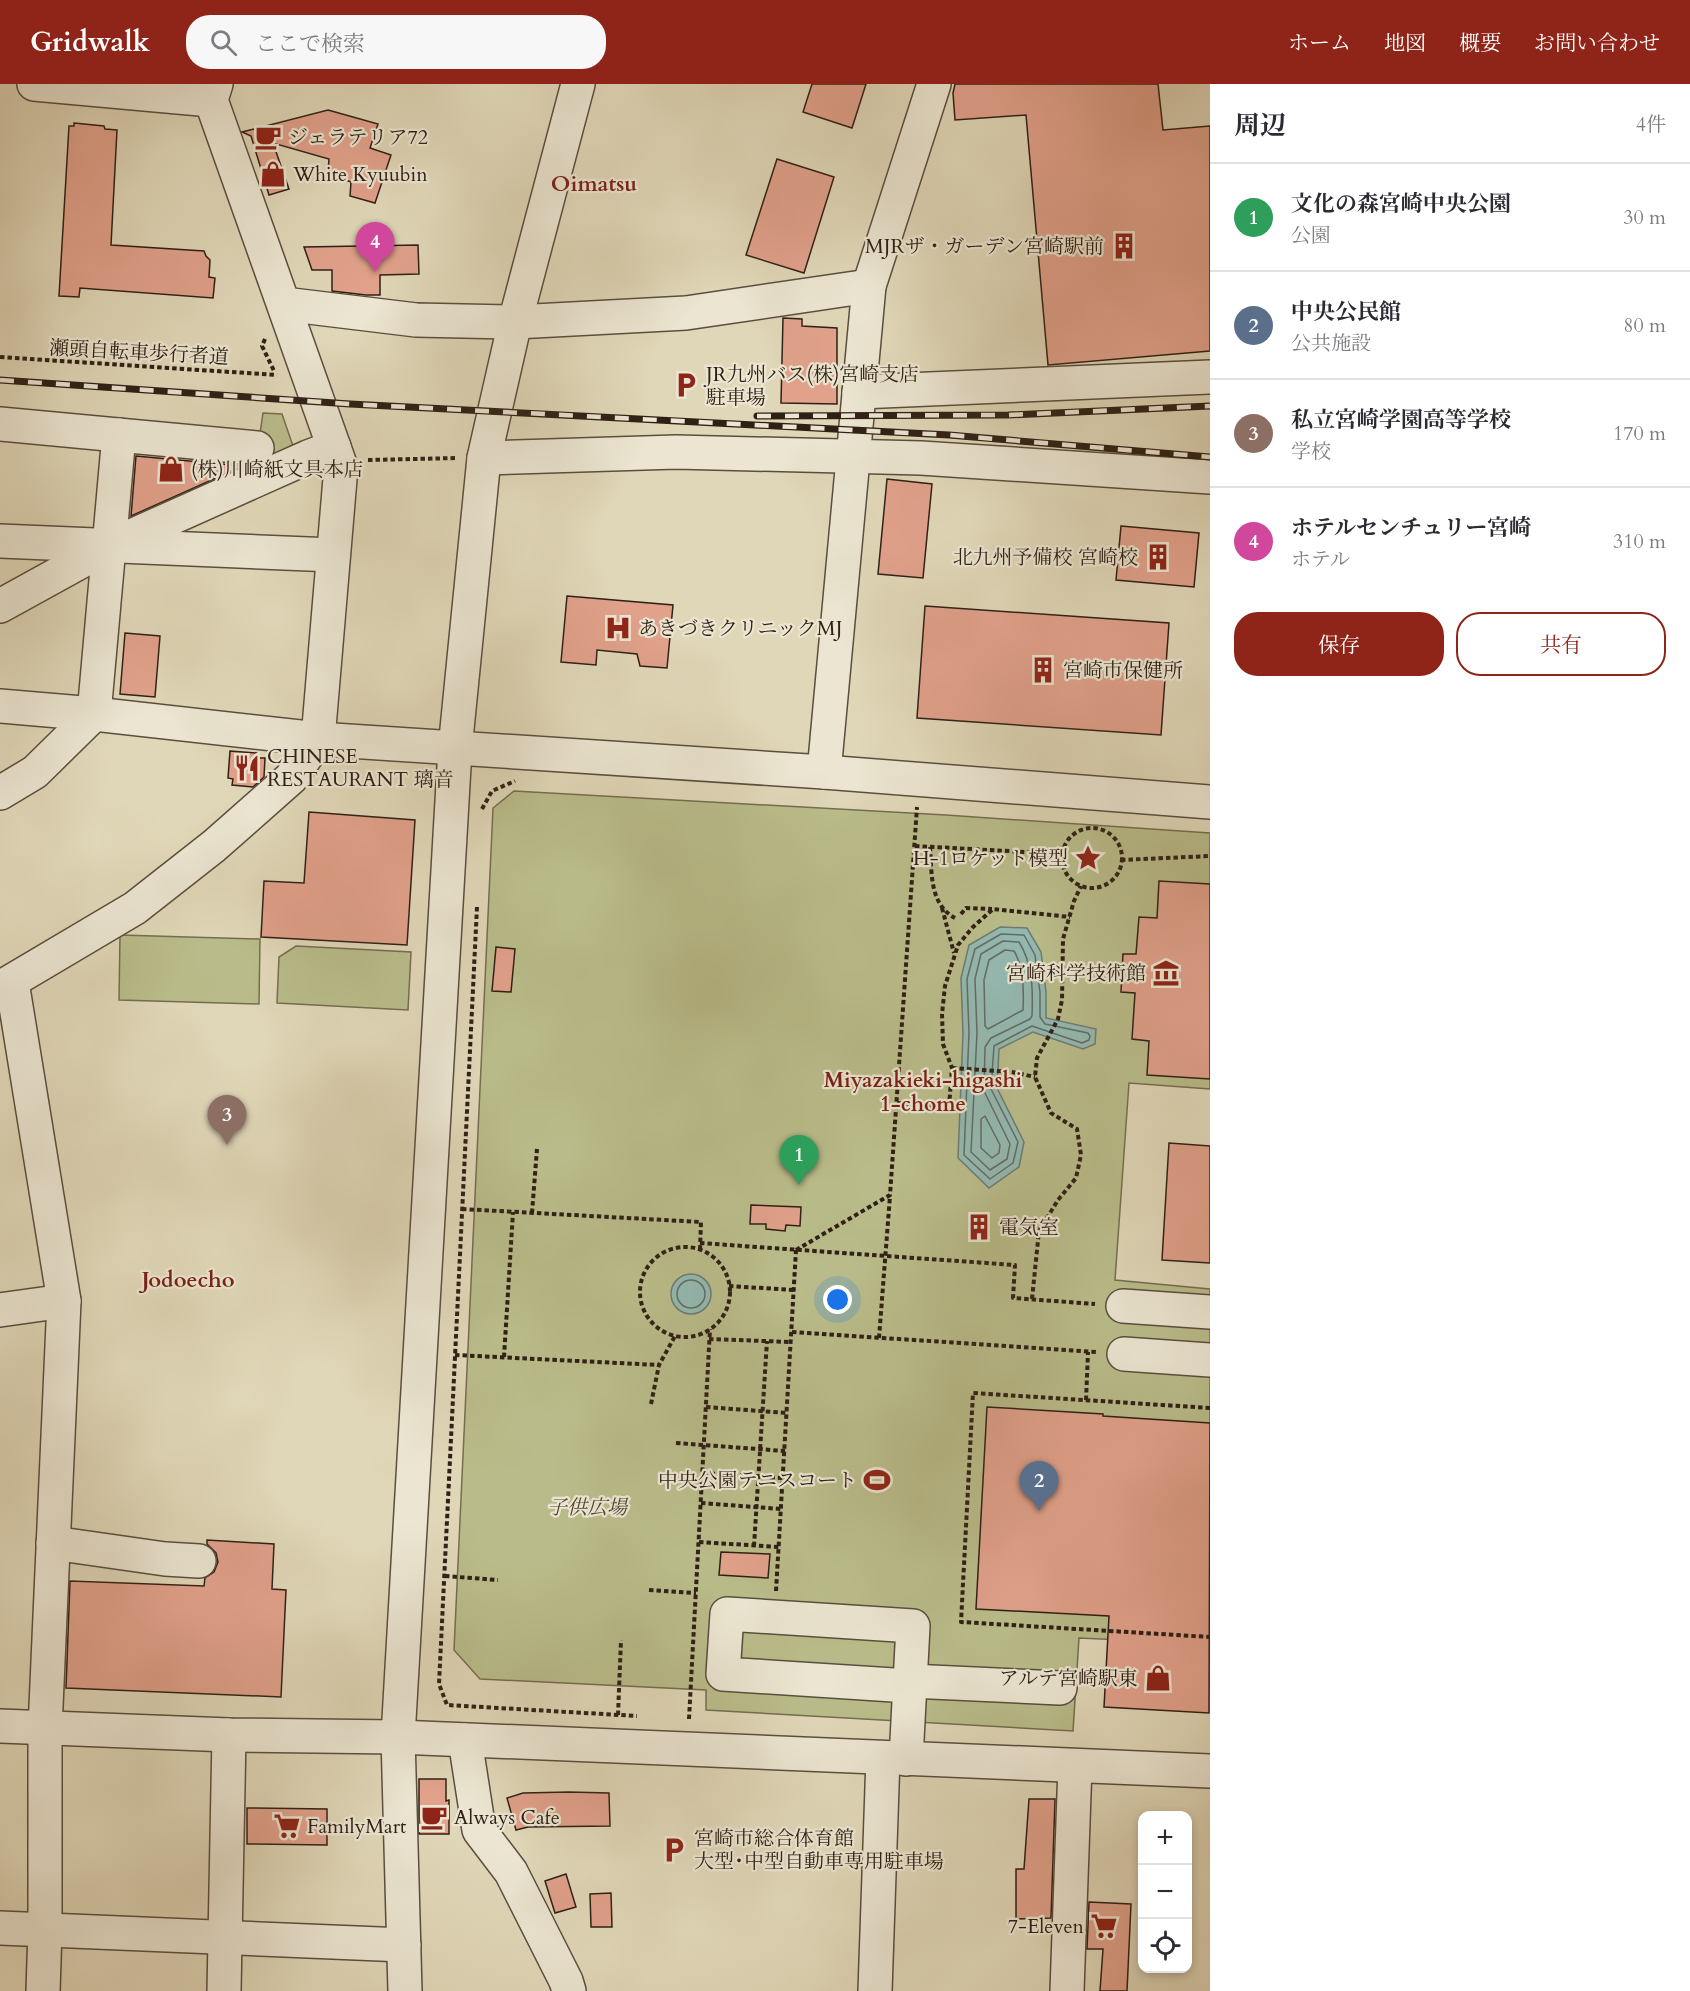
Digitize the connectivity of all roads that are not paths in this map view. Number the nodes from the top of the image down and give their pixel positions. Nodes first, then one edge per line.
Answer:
1 (34, 84) edge
2 (578, 84) edge
3 (934, 84) edge
4 (93, 87) edge
5 (214, 92) edge
6 (869, 286) junction
7 (284, 304) junction
8 (515, 322) junction
9 (1210, 377) edge
10 (859, 392) junction
11 (0, 424) edge
12 (119, 435) junction
13 (257, 448) dead end
14 (346, 454) junction
15 (853, 456) junction
16 (471, 458) junction
17 (1210, 477) edge
18 (0, 542) edge
19 (109, 546) junction
20 (333, 555) junction
21 (0, 606) edge
22 (0, 706) edge
23 (94, 714) junction
24 (318, 739) junction
25 (455, 748) junction
26 (824, 772) junction
27 (0, 793) edge
28 (1210, 802) edge
29 (6, 985) edge
30 (64, 1301) junction
31 (1123, 1306) road end
32 (0, 1310) edge
33 (1210, 1312) edge
34 (1124, 1354) road end
35 (1210, 1360) edge
36 (53, 1543) junction
37 (199, 1561) dead end
38 (910, 1684) junction
39 (1059, 1688) dead end
40 (0, 1726) edge
41 (45, 1729) junction
42 (229, 1735) junction
43 (398, 1737) junction
44 (465, 1740) junction
45 (895, 1758) junction
46 (1075, 1766) junction
47 (1210, 1772) edge
48 (0, 1928) edge
49 (45, 1930) junction
50 (226, 1939) junction
51 (404, 1945) junction
52 (43, 1991) edge
53 (224, 1991) edge
54 (405, 1991) edge
55 (569, 1991) edge
56 (875, 1991) edge
57 (1067, 1991) edge

1 - 4 street
2 - 8 street
3 - 6 street
4 - 5 street
5 - 7 street
6 - 8 street
6 - 10 street
7 - 8 street
7 - 14 street
8 - 16 street
9 - 10 street
10 - 15 street
11 - 12 street
12 - 13 street
12 - 19 street
14 - 19 street
14 - 20 street
15 - 16 street
15 - 17 street
15 - 26 street
16 - 25 street
18 - 19 street
19 - 20 street
19 - 21 street
19 - 23 street
20 - 24 street
22 - 23 street
23 - 24 street
23 - 27 street
24 - 25 street
24 - 29 street
25 - 26 street
25 - 43 street
26 - 28 street
29 - 30 street
30 - 32 street
30 - 36 street
31 - 33 street
34 - 35 street
36 - 37 street
36 - 41 street
38 - 38 street
38 - 39 street
38 - 45 street
40 - 41 street
41 - 42 street
41 - 49 street
42 - 43 street
42 - 50 street
43 - 44 street
43 - 51 street
44 - 45 street
44 - 55 street
45 - 46 street
45 - 56 street
46 - 47 street
46 - 57 street
48 - 49 street
49 - 50 street
49 - 52 street
50 - 51 street
50 - 53 street
51 - 54 street

